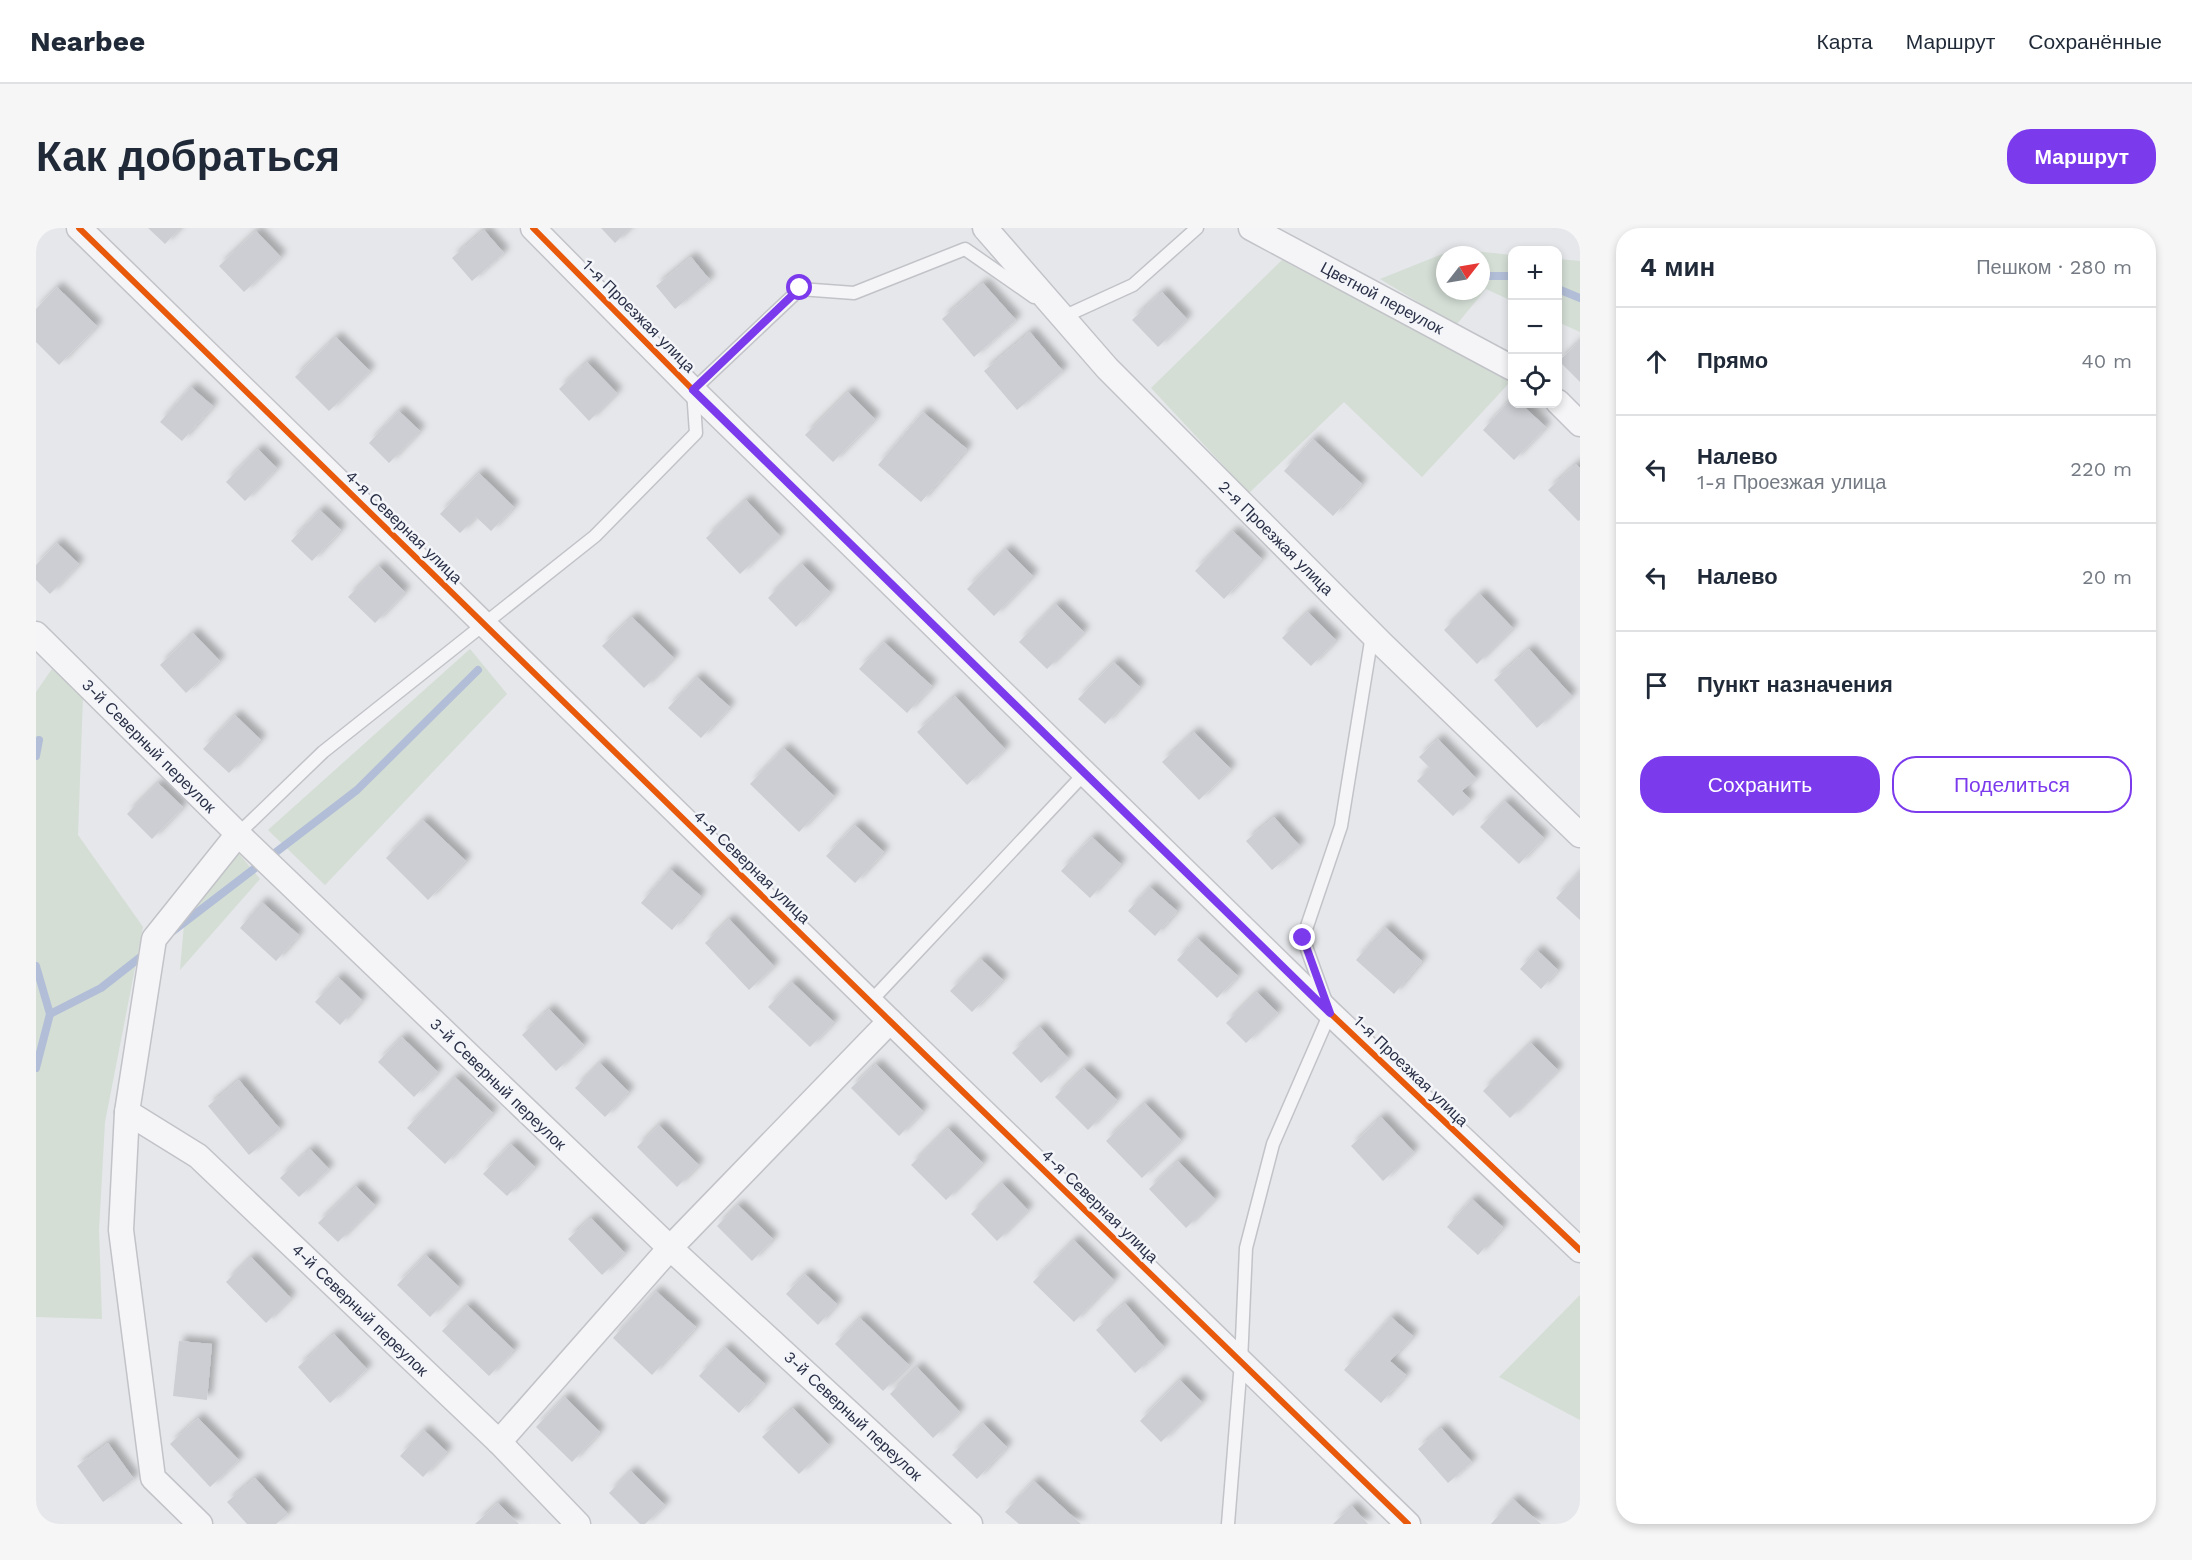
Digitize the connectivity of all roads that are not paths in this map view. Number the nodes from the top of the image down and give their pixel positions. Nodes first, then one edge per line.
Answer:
1 (79, 228) edge
2 (533, 228) edge
3 (986, 228) edge
4 (1197, 228) edge
5 (1251, 228) edge
6 (1063, 317) junction
7 (1508, 366) edge
8 (693, 390) junction
9 (1562, 407) edge
10 (1580, 424) edge
11 (484, 624) junction
12 (36, 634) edge
13 (1372, 634) junction
14 (1085, 773) junction
15 (238, 834) junction
16 (1580, 835) edge
17 (870, 1002) junction
18 (1330, 1013) junction
19 (890, 1021) junction
20 (127, 1112) junction
21 (670, 1248) junction
22 (1580, 1250) edge
23 (1241, 1362) junction
24 (499, 1442) junction
25 (200, 1524) edge
26 (578, 1524) edge
27 (970, 1524) edge
28 (1228, 1524) edge
29 (1408, 1524) edge

1 - 11 street, 4-я Северная улица
2 - 8 street, 1-я Проезжая улица
3 - 6 street, 2-я Проезжая улица
4 - 6 lane
5 - 7 street, Цветной переулок
6 - 8 lane
6 - 13 street, 2-я Проезжая улица
8 - 11 lane
8 - 14 street, 1-я Проезжая улица
9 - 10 street
11 - 15 lane
11 - 17 street, 4-я Северная улица
12 - 15 street, 3-й Северный переулок
13 - 16 street, 2-я Проезжая улица
13 - 18 lane
14 - 17 lane
14 - 18 street, 1-я Проезжая улица
15 - 20 street
15 - 21 street, 3-й Северный переулок
17 - 19 street, 4-я Северная улица
18 - 22 street, 1-я Проезжая улица
18 - 23 lane
19 - 21 street
19 - 23 street, 4-я Северная улица
20 - 24 street, 4-й Северный переулок
20 - 25 street
21 - 24 street
21 - 27 street, 3-й Северный переулок
23 - 28 lane
23 - 29 street, 4-я Северная улица
24 - 26 street, 4-й Северный переулок

